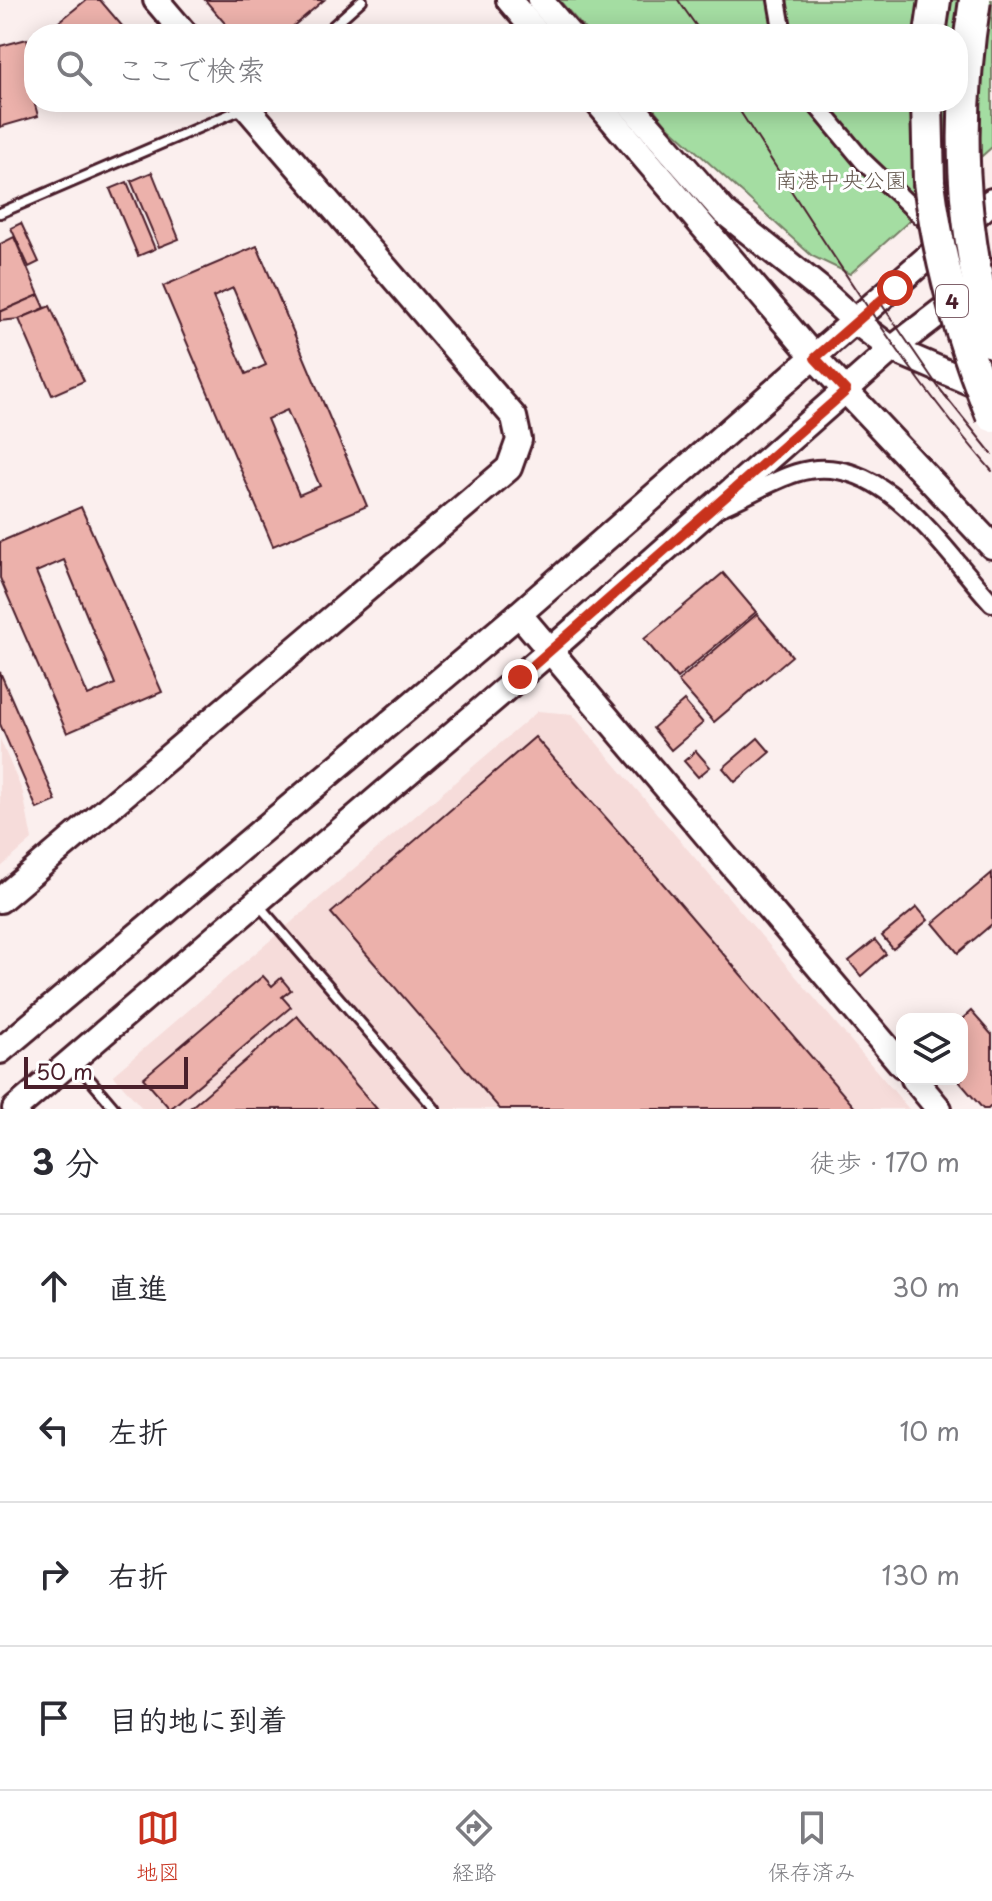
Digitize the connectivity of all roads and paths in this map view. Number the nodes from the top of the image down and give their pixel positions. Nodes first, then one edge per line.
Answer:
1 (156, 0) edge
2 (362, 0) edge
3 (509, 0) edge
4 (540, 0) edge
5 (777, 0) edge
6 (935, 0) edge
7 (975, 0) edge
8 (176, 24) edge
9 (335, 24) edge
10 (529, 24) edge
11 (560, 24) edge
12 (781, 24) edge
13 (931, 24) edge
14 (968, 60) edge
15 (228, 112) edge
16 (250, 112) edge
17 (606, 112) edge
18 (637, 112) edge
19 (822, 112) edge
20 (927, 112) edge
21 (963, 112) edge
22 (992, 201) edge
23 (0, 213) edge
24 (926, 221) dead end
25 (992, 272) edge
26 (856, 322) junction
27 (992, 342) edge
28 (892, 349) junction
29 (815, 358) junction
30 (846, 391) junction
31 (992, 392) edge
32 (992, 416) edge
33 (707, 514) junction
34 (992, 546) edge
35 (992, 603) edge
36 (519, 614) junction
37 (551, 650) junction
38 (0, 900) edge
39 (257, 902) junction
40 (0, 1051) edge
41 (896, 1058) edge
42 (73, 1059) junction
43 (919, 1085) edge
44 (15, 1109) edge
45 (115, 1109) edge
46 (435, 1109) edge
47 (939, 1109) edge

1 - 8 street
2 - 9 lane
3 - 10 street
4 - 11 street
5 - 12 street
6 - 13 highway
7 - 14 highway, bridge
15 - 23 lane
16 - 38 street
17 - 29 street
18 - 26 street
19 - 24 street
20 - 32 highway, 4, bridge
21 - 27 highway, bridge
22 - 26 street
25 - 28 street
26 - 28 street
26 - 29 street
28 - 30 street
28 - 31 street
29 - 30 street
29 - 36 street
30 - 33 street
30 - 34 street
33 - 35 street
33 - 37 street
36 - 37 street
36 - 40 street
37 - 39 street
37 - 41 street
39 - 42 street
39 - 46 lane
42 - 44 street
42 - 45 lane
43 - 47 street

